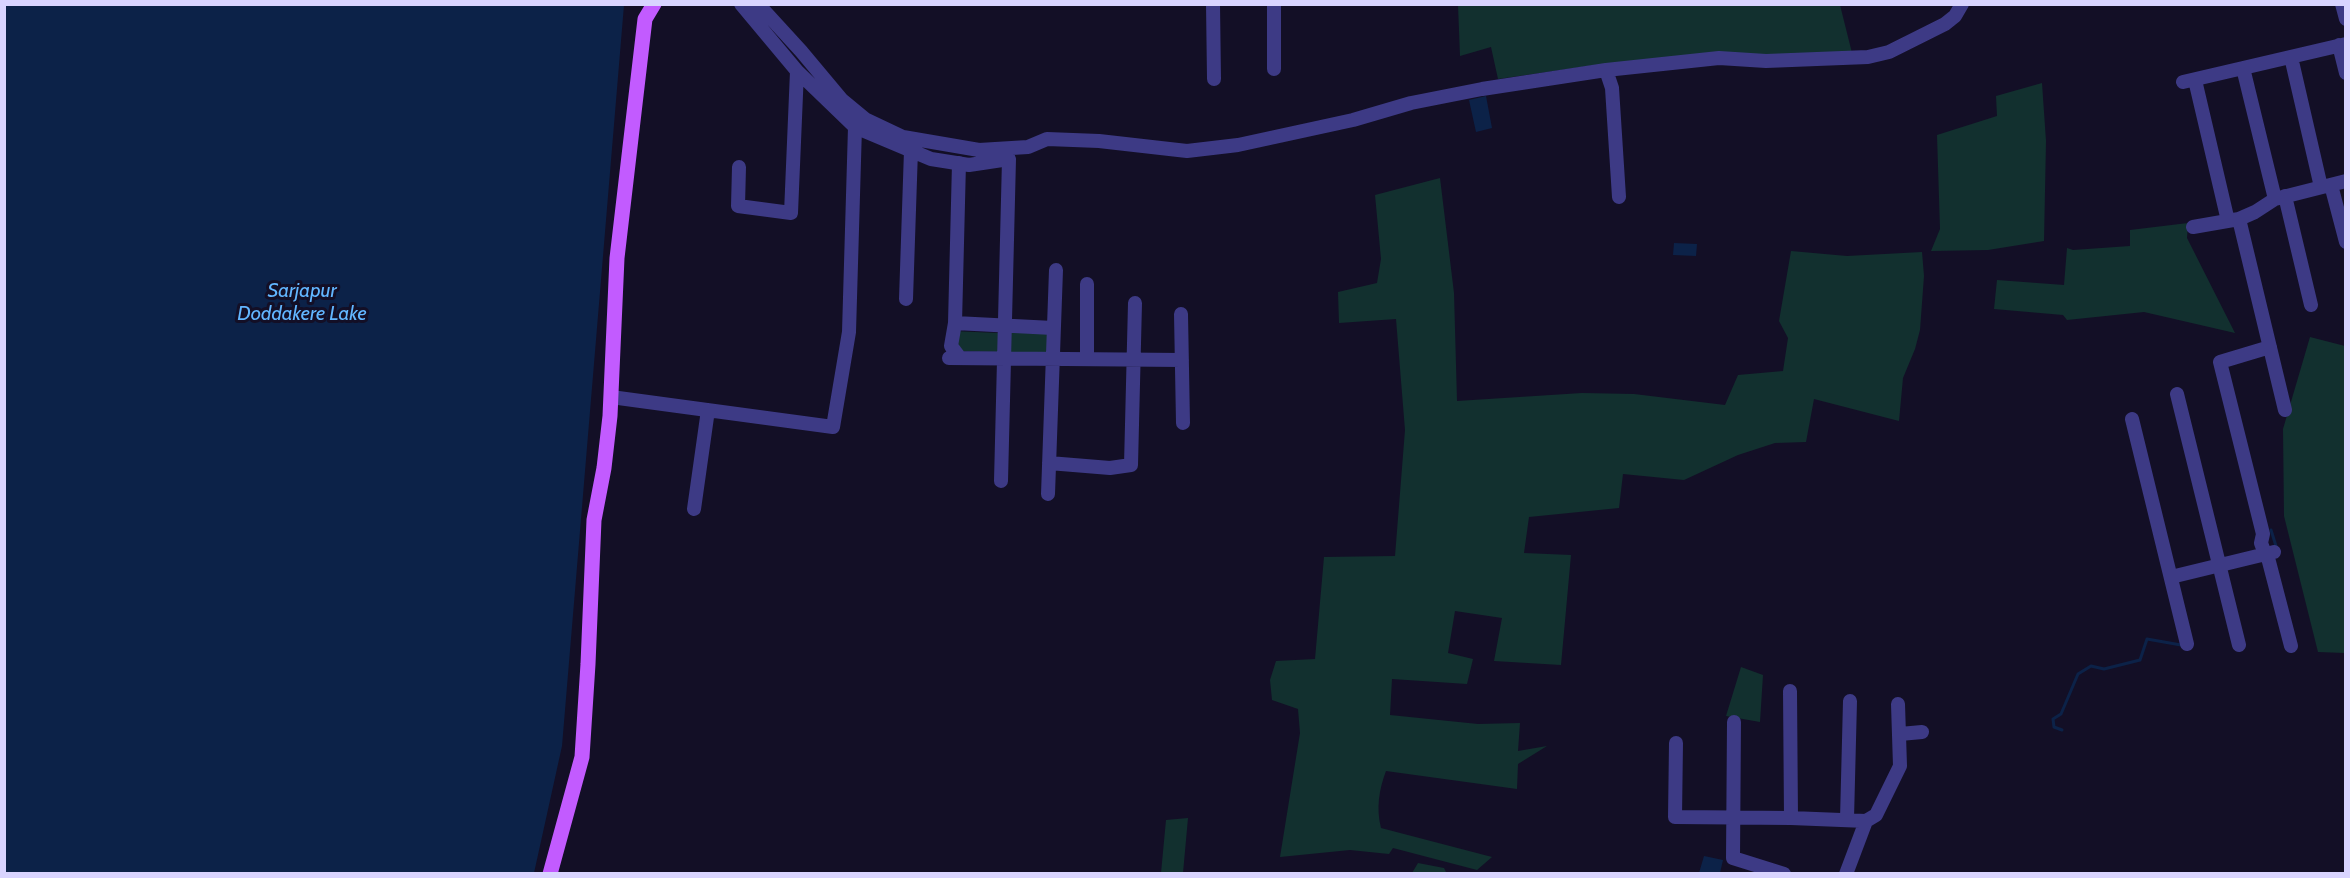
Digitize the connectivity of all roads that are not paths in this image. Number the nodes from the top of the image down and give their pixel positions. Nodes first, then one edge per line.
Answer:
1 (654, 4) edge
2 (741, 4) edge
3 (758, 4) edge
4 (1213, 4) edge
5 (1274, 4) edge
6 (1962, 4) edge
7 (2342, 4) edge
8 (2346, 19) edge
9 (2342, 45) edge
10 (2291, 57) junction
11 (2243, 68) junction
12 (1274, 69) dead end
13 (1606, 70) junction
14 (797, 71) junction
15 (2346, 73) edge
16 (1214, 79) dead end
17 (855, 127) junction
18 (911, 150) junction
19 (960, 163) junction
20 (739, 167) dead end
21 (2346, 181) edge
22 (2326, 186) junction
23 (1619, 197) dead end
24 (2280, 197) junction
25 (2233, 220) junction
26 (2193, 226) dead end
27 (2346, 242) edge
28 (1056, 270) dead end
29 (1087, 284) dead end
30 (906, 299) dead end
31 (1135, 303) dead end
32 (2311, 305) dead end
33 (1181, 314) dead end
34 (955, 323) junction
35 (1005, 326) junction
36 (1053, 328) junction
37 (2270, 347) junction
38 (1004, 359) junction
39 (1053, 359) junction
40 (1087, 359) junction
41 (1135, 360) junction
42 (1182, 360) junction
43 (2177, 394) dead end
44 (611, 397) junction
45 (708, 410) junction
46 (2285, 410) dead end
47 (2132, 419) dead end
48 (1183, 423) dead end
49 (1049, 463) junction
50 (1001, 481) dead end
51 (1048, 494) dead end
52 (694, 509) dead end
53 (2268, 554) junction
54 (2219, 566) junction
55 (2171, 577) junction
56 (2187, 644) dead end
57 (2239, 645) dead end
58 (2291, 646) dead end
59 (1790, 691) dead end
60 (1850, 701) dead end
61 (1898, 704) dead end
62 (1734, 722) dead end
63 (1922, 732) dead end
64 (1900, 734) junction
65 (1676, 743) dead end
66 (1791, 818) junction
67 (1733, 819) junction
68 (1847, 819) junction
69 (1866, 821) junction
70 (550, 873) edge
71 (1784, 873) edge
72 (1846, 873) edge

1 - 44 main road
2 - 14 street
3 - 13 street
4 - 16 street
5 - 12 street
6 - 13 street
7 - 8 street
9 - 10 street
9 - 15 street
10 - 11 street
10 - 22 street
11 - 24 street
11 - 25 street
13 - 23 street
14 - 17 street
14 - 20 street
17 - 18 street
17 - 45 street
18 - 19 street
18 - 30 street
19 - 34 street
19 - 35 street
21 - 22 street
22 - 24 street
22 - 27 street
24 - 25 street
24 - 32 street
25 - 26 street
25 - 37 street
28 - 36 street
29 - 40 street
31 - 41 street
33 - 42 street
34 - 35 street
34 - 38 street
35 - 36 street
35 - 38 street
36 - 39 street
37 - 46 street
37 - 53 street
38 - 39 street
38 - 50 street
39 - 40 street
39 - 49 street
40 - 41 street
41 - 42 street
41 - 49 street
42 - 48 street
43 - 54 street
44 - 45 street
44 - 70 main road
45 - 52 street
47 - 55 street
49 - 51 street
53 - 54 street
53 - 58 street
54 - 55 street
54 - 57 street
55 - 56 street
59 - 66 street
60 - 68 street
61 - 64 street
62 - 67 street
63 - 64 street
64 - 69 street
65 - 67 street
66 - 67 street
66 - 68 street
67 - 71 street
68 - 69 street
69 - 72 street

